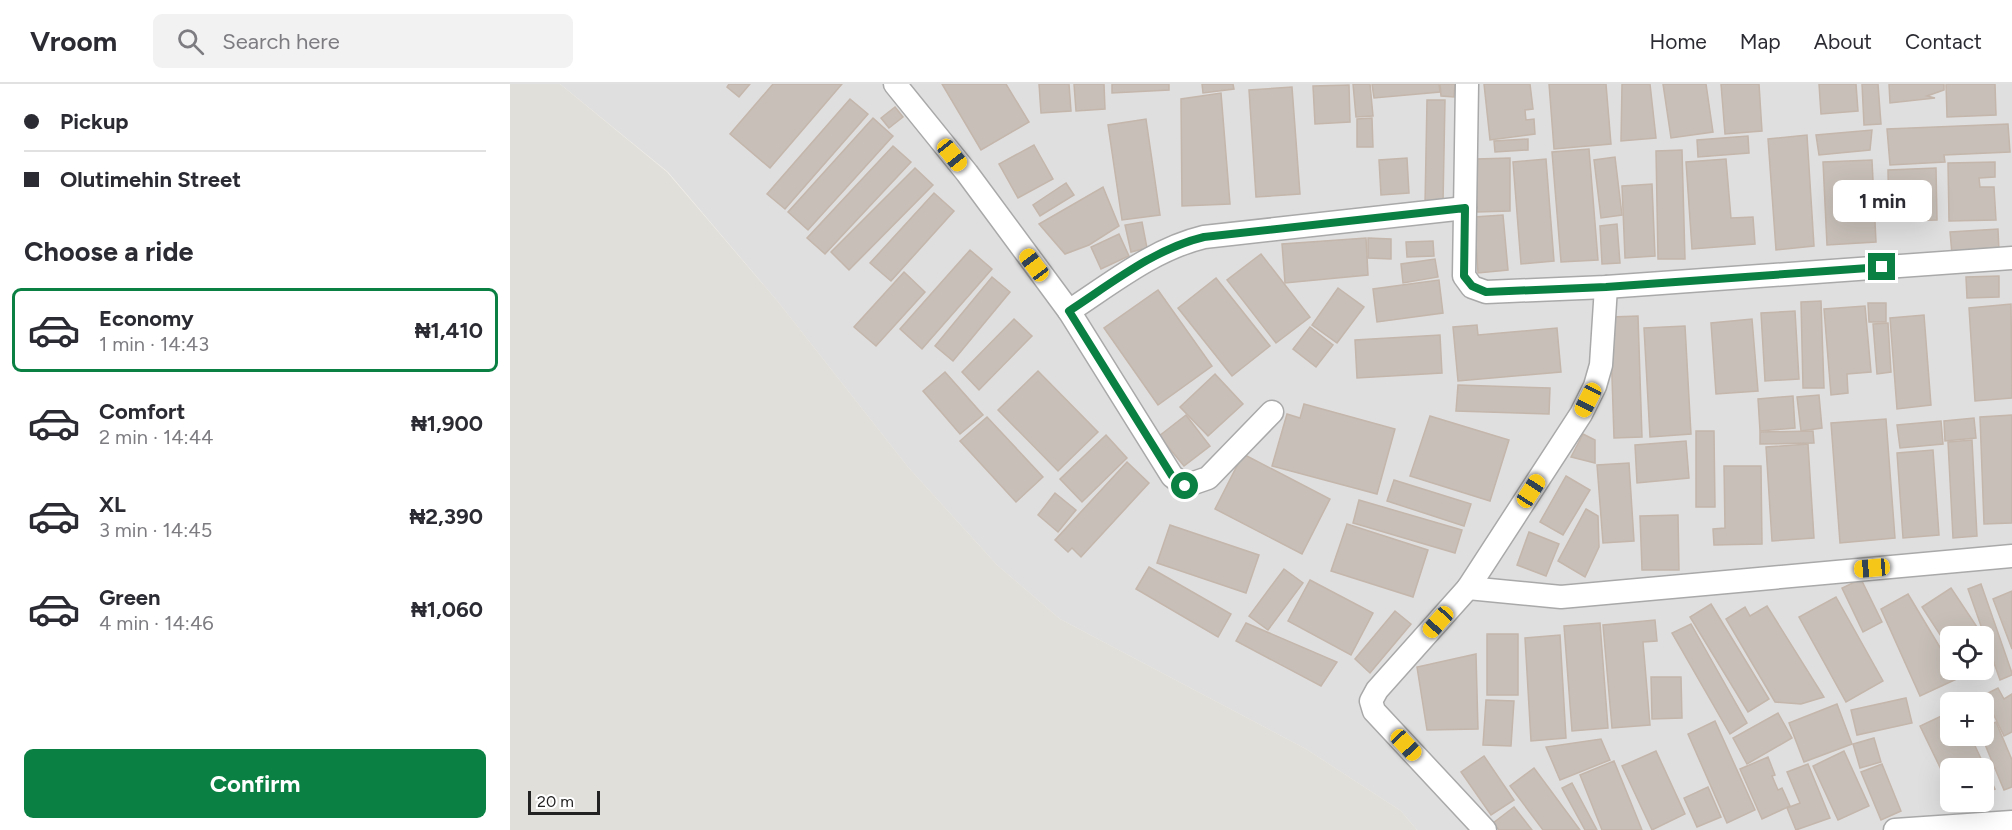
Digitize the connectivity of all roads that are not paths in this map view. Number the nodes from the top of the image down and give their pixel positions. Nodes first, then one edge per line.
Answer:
1 (895, 84) edge
2 (1467, 84) edge
3 (1465, 208) junction
4 (2012, 258) edge
5 (1606, 287) junction
6 (1069, 311) junction
7 (1272, 412) dead end
8 (2012, 556) edge
9 (1468, 588) junction
10 (2012, 822) edge
11 (1485, 830) edge
12 (1895, 830) edge

1 - 6 street
2 - 3 street
3 - 5 street
3 - 6 street
4 - 5 street
5 - 9 street
6 - 7 street
8 - 9 street
9 - 11 street
10 - 12 street

